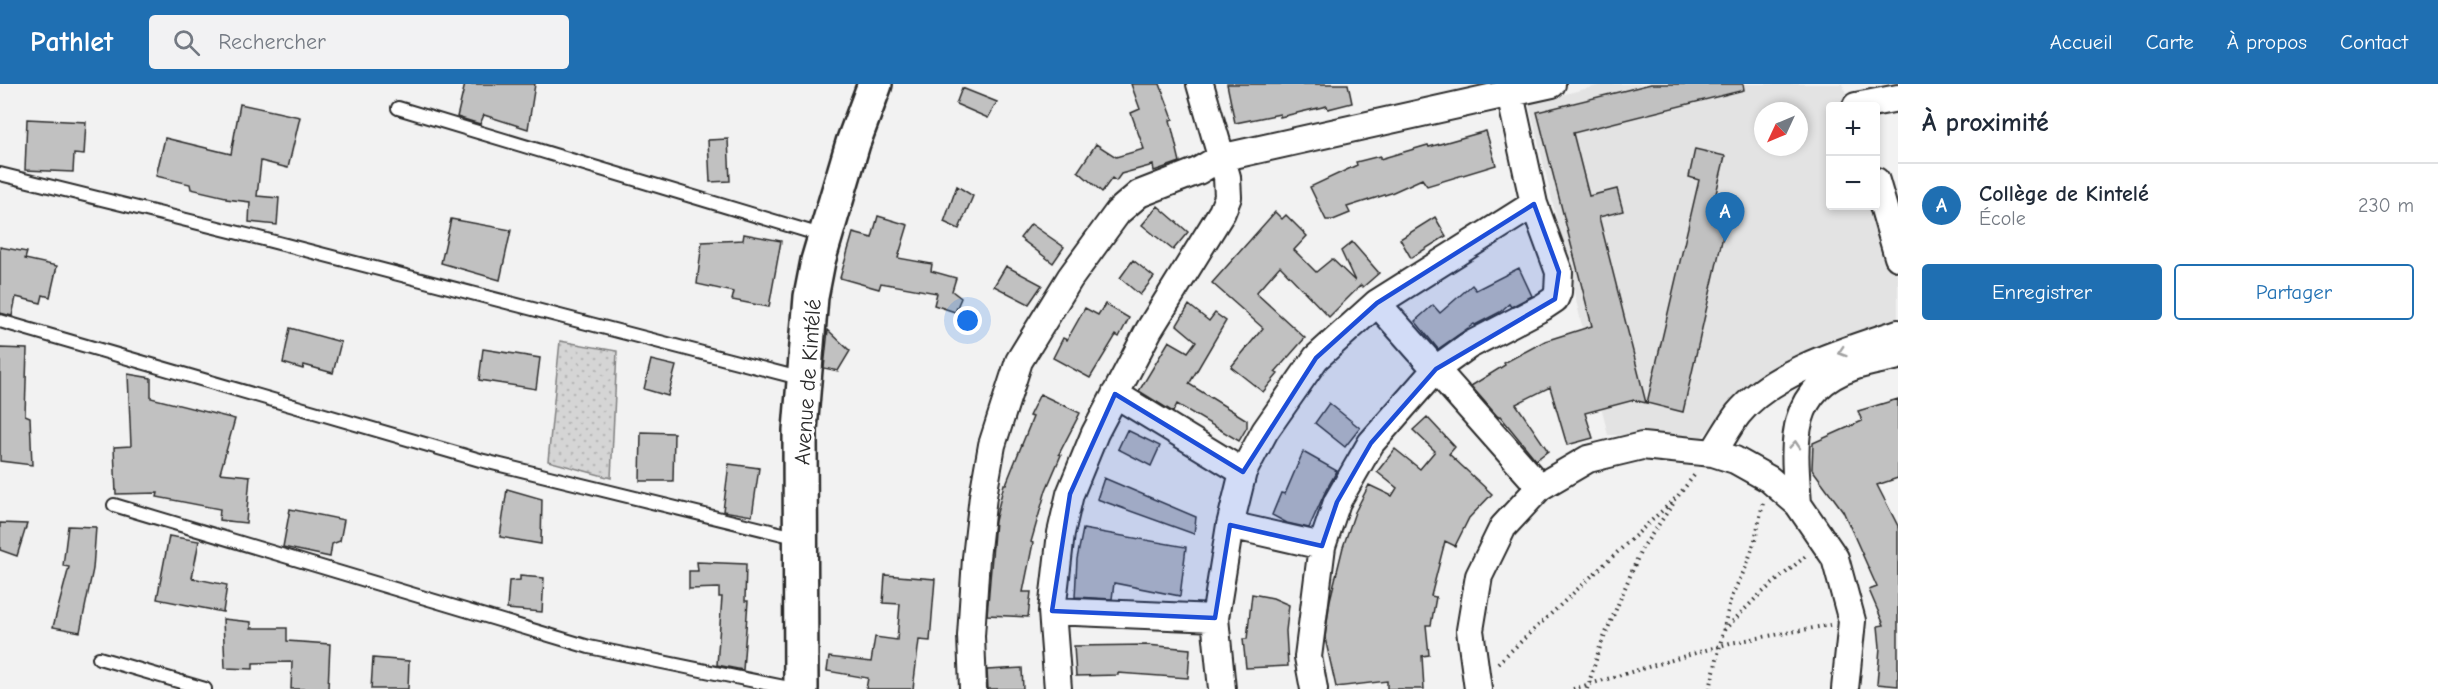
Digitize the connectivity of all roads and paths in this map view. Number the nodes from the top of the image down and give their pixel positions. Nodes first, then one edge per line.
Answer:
1 (1200, 84) edge
2 (1552, 84) edge
3 (1851, 84) edge
4 (871, 85) edge
5 (1510, 94) junction
6 (1898, 98) edge
7 (1855, 102) edge
8 (1877, 102) edge
9 (398, 108) dead end
10 (1220, 158) junction
11 (0, 174) edge
12 (1880, 192) edge
13 (1534, 204) junction
14 (1892, 218) edge
15 (825, 236) junction
16 (1898, 257) edge
17 (1377, 303) junction
18 (0, 321) edge
19 (1898, 333) edge
20 (1898, 356) edge
21 (1436, 369) junction
22 (804, 380) junction
23 (1115, 394) junction
24 (1713, 453) junction
25 (1243, 472) junction
26 (1769, 479) junction
27 (1540, 488) junction
28 (1677, 496) junction
29 (1798, 504) junction
30 (114, 506) dead end
31 (1230, 525) junction
32 (800, 538) junction
33 (1823, 541) junction
34 (1322, 546) junction
35 (1052, 611) junction
36 (1215, 618) junction
37 (1852, 621) junction
38 (1723, 631) junction
39 (1720, 646) junction
40 (99, 658) dead end
41 (1473, 687) edge
42 (1588, 687) edge
43 (1849, 688) edge
44 (205, 689) edge
45 (794, 689) edge
46 (801, 689) edge
47 (973, 689) edge
48 (1058, 689) edge
49 (1222, 689) edge
50 (1314, 689) edge
51 (1573, 689) edge
52 (1710, 689) edge

1 - 10 street
2 - 5 street
3 - 7 street
4 - 15 main road, Avenue de Kintélé
5 - 10 street
5 - 13 street
6 - 8 street
9 - 15 lane
10 - 23 street
10 - 47 street
11 - 22 lane
12 - 14 street
13 - 17 street
13 - 21 street
14 - 16 street
15 - 22 main road, Avenue de Kintélé
17 - 21 street
17 - 25 street
18 - 32 lane
19 -> 24 street
29 -> 20 street
21 - 27 street
21 - 34 street
22 - 32 main road, Avenue de Kintélé
23 - 25 street
23 - 35 street
24 - 26 street
24 - 27 street
24 - 28 path
25 - 31 street
26 - 29 street
26 - 38 path
27 - 41 street
28 - 41 path
28 - 42 path
29 - 33 street
30 - 45 lane
31 - 34 street
31 - 36 street
32 - 46 main road, Avenue de Kintélé
33 - 37 street
33 - 38 path
34 - 50 street
35 - 36 street
35 - 48 street
36 - 49 street
37 - 39 path
37 - 43 street
38 - 39 path
39 - 42 path
39 - 52 path
40 - 44 lane
42 - 51 path

